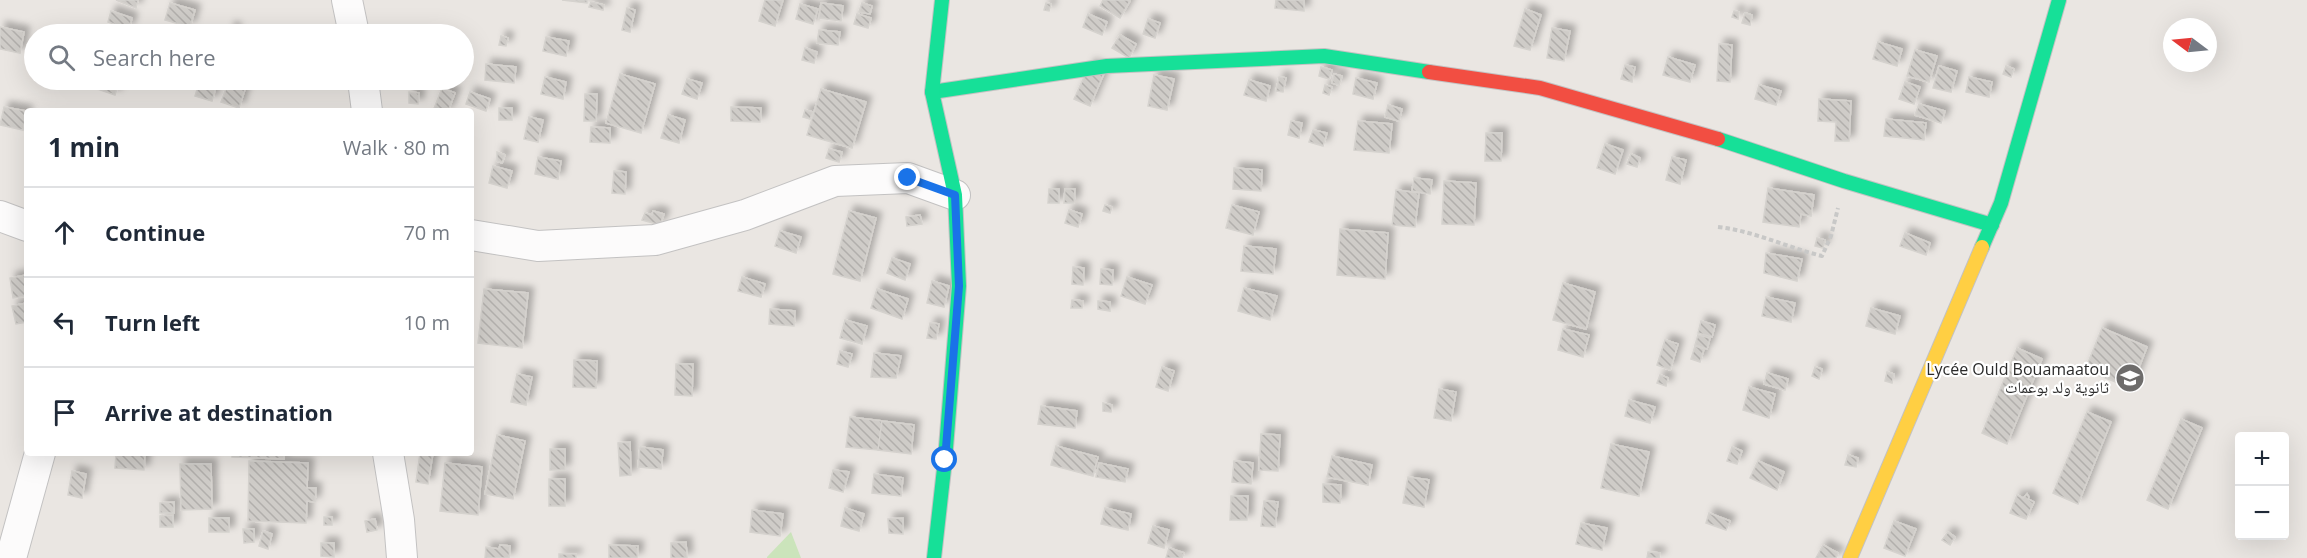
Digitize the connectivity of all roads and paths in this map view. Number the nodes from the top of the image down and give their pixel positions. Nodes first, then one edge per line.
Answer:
1 (346, 0) edge
2 (942, 0) edge
3 (2059, 0) edge
4 (352, 24) edge
5 (364, 90) edge
6 (932, 92) junction
7 (367, 108) edge
8 (1844, 181) junction
9 (955, 195) junction
10 (0, 216) edge
11 (24, 225) edge
12 (1992, 225) junction
13 (1718, 227) dead end
14 (474, 235) edge
15 (39, 456) edge
16 (388, 456) edge
17 (11, 558) edge
18 (402, 558) edge
19 (933, 558) edge
20 (1850, 558) edge

1 - 4 street
2 - 6 street
3 - 12 street
5 - 7 street
6 - 8 street
6 - 9 street
8 - 12 street
8 - 13 path
9 - 14 street
9 - 19 street
10 - 11 street
12 - 20 street
15 - 17 street
16 - 18 street

